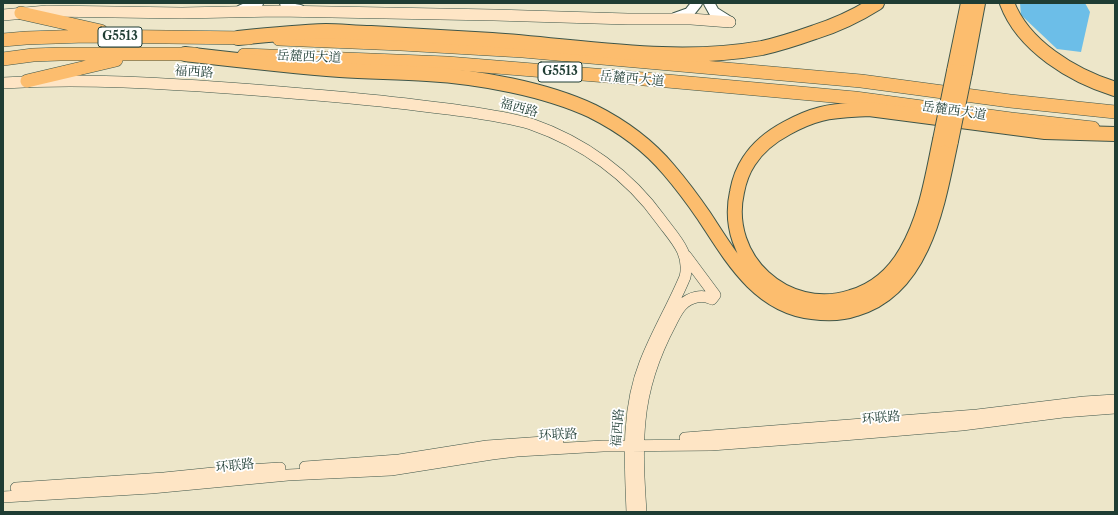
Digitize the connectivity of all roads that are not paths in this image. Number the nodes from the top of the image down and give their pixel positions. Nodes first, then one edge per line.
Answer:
1 (258, 3) edge
2 (285, 3) edge
3 (697, 3) edge
4 (709, 3) edge
5 (877, 3) edge
6 (968, 3) edge
7 (978, 3) edge
8 (1007, 3) edge
9 (238, 11) junction
10 (306, 12) junction
11 (21, 13) junction
12 (3, 16) edge
13 (673, 19) junction
14 (730, 22) joint
15 (130, 37) junction
16 (238, 38) junction
17 (3, 40) edge
18 (185, 54) junction
19 (138, 55) junction
20 (3, 59) edge
21 (959, 72) junction
22 (27, 82) junction
23 (3, 84) edge
24 (1115, 89) edge
25 (1115, 112) edge
26 (1115, 130) edge
27 (1115, 134) edge
28 (946, 140) junction
29 (684, 254) junction
30 (1115, 400) edge
31 (1115, 408) edge
32 (634, 443) junction
33 (3, 489) edge
34 (3, 497) edge
35 (632, 512) edge
36 (641, 512) edge

1 - 9 street
2 - 10 street
3 - 13 street
4 - 14 street
5 - 16 highway
6 - 21 highway
7 - 21 highway
8 - 24 highway
9 - 10 main road
9 - 11 main road
10 - 13 main road
11 - 12 main road
11 - 15 highway
13 - 14 main road
15 - 16 highway, 岳麓西大道 / G5513
15 - 17 highway, 岳麓西大道 / G5513
16 - 25 highway, 岳麓西大道 / G5513
18 - 19 highway, 岳麓西大道 / G5513
18 - 26 highway, 岳麓西大道 / G5513
18 - 28 highway
19 - 20 highway, 岳麓西大道 / G5513
19 - 22 highway
21 - 28 highway, bridge
22 - 23 main road, 福西路
22 - 29 main road, 福西路
27 - 28 highway
29 - 32 main road, 福西路
29 - 32 main road
30 - 32 main road, 环联路
31 - 32 main road, 环联路
32 - 33 main road, 环联路
32 - 34 main road, 环联路
32 - 35 main road, 福西路
32 - 36 main road

